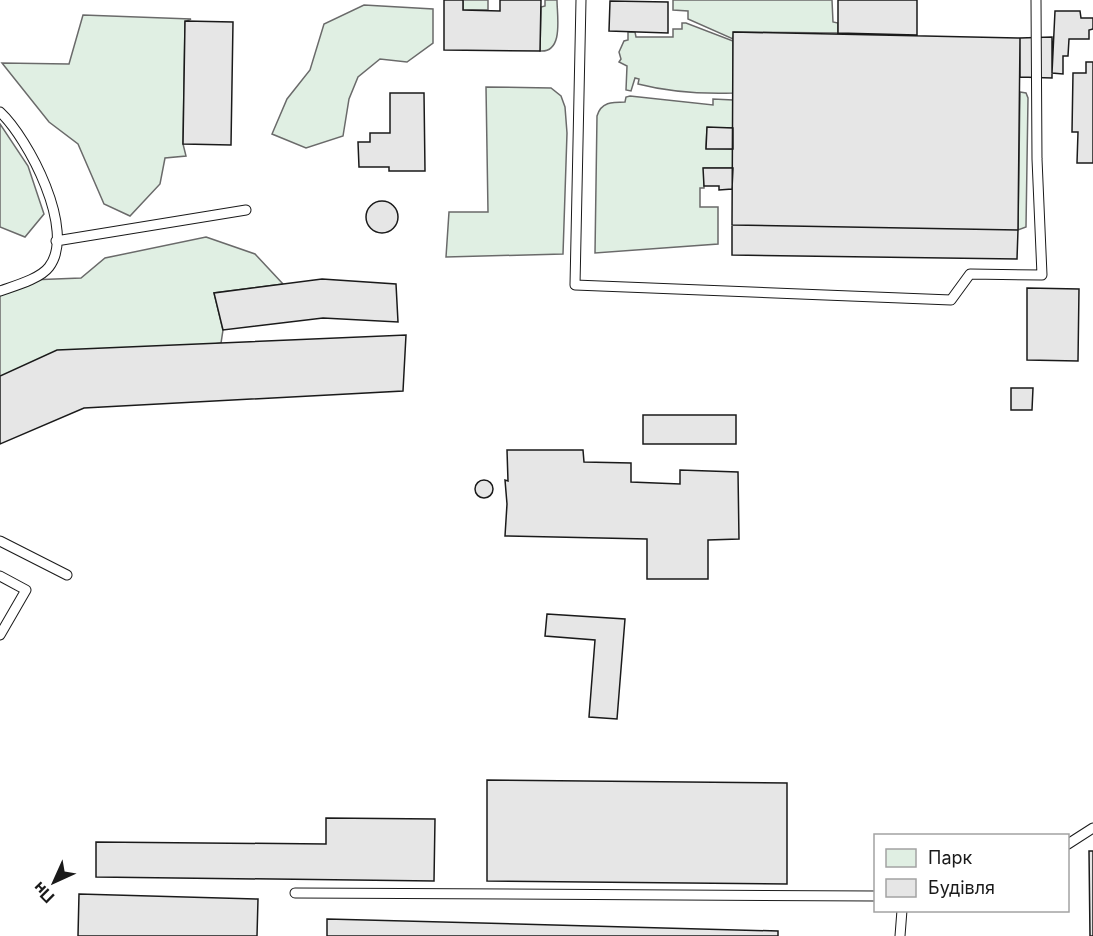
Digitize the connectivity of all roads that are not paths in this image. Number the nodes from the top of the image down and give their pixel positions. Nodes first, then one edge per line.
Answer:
1 (581, 0) edge
2 (1036, 0) edge
3 (0, 112) edge
4 (246, 210) dead end
5 (56, 241) junction
6 (0, 291) edge
7 (0, 541) edge
8 (67, 575) dead end
9 (0, 576) edge
10 (0, 635) edge
11 (1093, 828) edge
12 (1069, 843) edge
13 (295, 893) dead end
14 (874, 896) edge
15 (902, 912) edge
16 (900, 936) edge

1 - 2 lane
3 - 5 lane
4 - 5 lane
5 - 6 lane
7 - 8 lane
9 - 10 lane
11 - 12 lane
13 - 14 lane
15 - 16 lane

